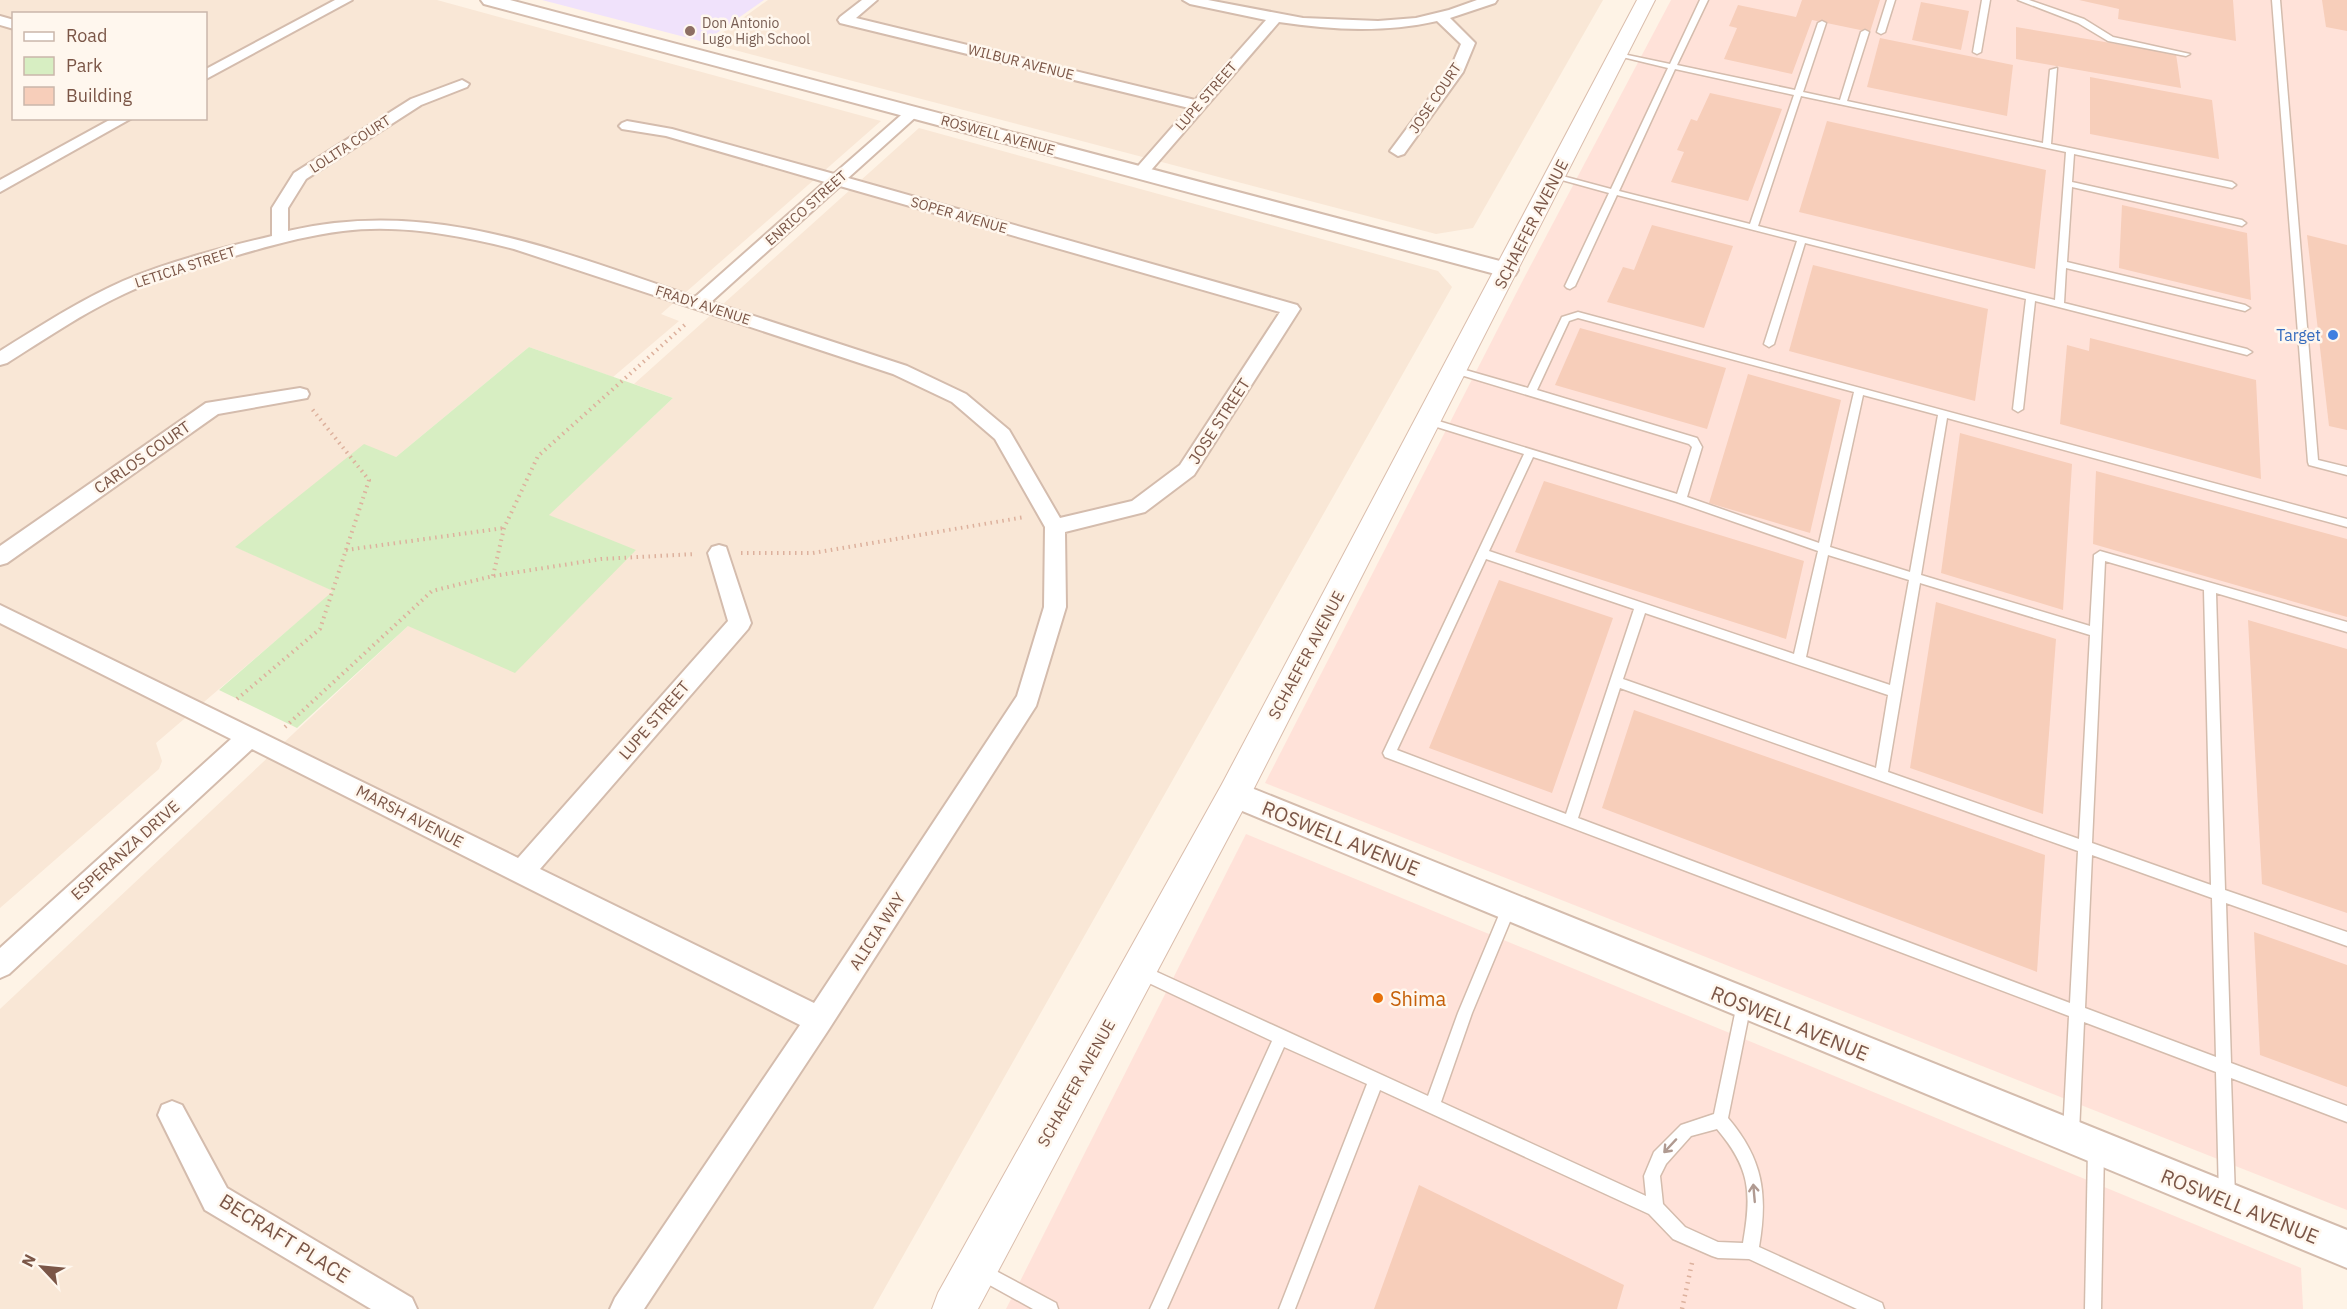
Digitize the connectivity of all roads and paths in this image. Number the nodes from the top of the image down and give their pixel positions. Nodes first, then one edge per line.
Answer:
1 (345, 0) edge
2 (490, 0) edge
3 (870, 0) edge
4 (1190, 0) edge
5 (1490, 0) edge
6 (1646, 0) edge
7 (1704, 0) edge
8 (1891, 0) edge
9 (1986, 0) edge
10 (2022, 0) edge
11 (2276, 0) edge
12 (518, 3) edge
13 (1441, 18) junction
14 (1274, 19) junction
15 (1822, 23) dead end
16 (1865, 32) dead end
17 (1881, 32) dead end
18 (1977, 52) dead end
19 (2186, 54) dead end
20 (1618, 55) junction
21 (1672, 66) junction
22 (2054, 70) dead end
23 (207, 74) edge
24 (462, 84) dead end
25 (1798, 93) junction
26 (1843, 102) junction
27 (1197, 105) junction
28 (914, 112) junction
29 (121, 120) edge
30 (627, 126) dead end
31 (2047, 145) junction
32 (2070, 150) junction
33 (1398, 151) dead end
34 (1140, 173) junction
35 (1555, 177) junction
36 (837, 180) junction
37 (2068, 184) junction
38 (2232, 185) dead end
39 (0, 187) edge
40 (1613, 191) junction
41 (2242, 223) dead end
42 (1753, 227) junction
43 (280, 238) junction
44 (1802, 239) junction
45 (2062, 264) junction
46 (1507, 270) junction
47 (1570, 286) dead end
48 (2031, 297) junction
49 (2059, 304) junction
50 (703, 305) junction
51 (2245, 308) dead end
52 (1291, 309) joint
53 (1769, 344) dead end
54 (2247, 352) dead end
55 (0, 358) edge
56 (1455, 370) junction
57 (1859, 391) junction
58 (1531, 392) junction
59 (300, 394) joint
60 (2018, 409) dead end
61 (1942, 414) junction
62 (1428, 422) junction
63 (1529, 454) junction
64 (2347, 471) edge
65 (1681, 499) junction
66 (1052, 520) junction
67 (2347, 523) edge
68 (504, 528) junction
69 (1824, 547) junction
70 (345, 550) junction
71 (719, 553) junction
72 (1484, 554) junction
73 (0, 557) edge
74 (493, 576) junction
75 (1914, 578) junction
76 (2210, 587) junction
77 (1641, 607) junction
78 (0, 613) edge
79 (2347, 627) edge
80 (2096, 632) junction
81 (1799, 660) junction
82 (1616, 682) junction
83 (1895, 692) junction
84 (237, 699) dead end
85 (258, 740) junction
86 (1881, 774) junction
87 (1234, 794) junction
88 (1571, 820) junction
89 (2086, 849) junction
90 (521, 872) junction
91 (2218, 894) junction
92 (1509, 907) junction
93 (2347, 939) edge
94 (0, 965) edge
95 (1137, 970) junction
96 (1744, 1004) junction
97 (2077, 1012) junction
98 (819, 1020) junction
99 (1281, 1038) junction
100 (2222, 1066) junction
101 (1376, 1081) junction
102 (1432, 1106) junction
103 (2347, 1114) edge
104 (172, 1115) dead end
105 (1720, 1120) junction
106 (2083, 1143) junction
107 (2228, 1201) junction
108 (1655, 1208) junction
109 (1697, 1241) junction
110 (2347, 1249) edge
111 (1750, 1251) junction
112 (958, 1297) edge
113 (401, 1309) edge
114 (626, 1309) edge
115 (1050, 1309) edge
116 (1158, 1309) edge
117 (1287, 1309) edge
118 (1682, 1309) edge
119 (1876, 1309) edge
120 (2093, 1309) edge

1 - 23 street
2 - 12 street, ROSWELL AVENUE
3 - 27 street, WILBUR AVENUE
4 - 14 street
5 - 13 street
6 - 20 main road, SCHAEFER AVENUE
7 - 21 lane
8 - 17 lane
9 - 18 lane
10 - 19 lane
11 - 64 lane
12 - 28 street, ROSWELL AVENUE
13 - 14 street
13 - 33 street, JOSE COURT
14 - 27 street, LUPE STREET
15 - 25 lane
16 - 26 lane
20 - 21 lane
20 - 35 main road, SCHAEFER AVENUE
21 - 25 lane
21 - 40 lane
22 - 31 lane
24 - 43 street, LOLITA COURT
25 - 26 lane
25 - 42 lane
26 - 31 lane
27 - 34 street, LUPE STREET
28 - 34 street, ROSWELL AVENUE
28 - 36 street, ENRICO STREET
29 - 39 street
30 - 36 street, SOPER AVENUE
31 - 32 lane
32 - 37 lane
32 - 38 lane
34 - 46 street, ROSWELL AVENUE
35 - 40 lane
35 - 46 main road, SCHAEFER AVENUE
36 - 50 street, ENRICO STREET
36 - 52 street, SOPER AVENUE
37 - 41 lane
37 - 45 lane
40 - 42 lane
40 - 47 lane
42 - 44 lane
43 - 50 street, FRADY AVENUE
43 - 55 street, LETICIA STREET
44 - 48 lane
44 - 53 lane
45 - 49 lane
45 - 51 lane
46 - 56 main road, SCHAEFER AVENUE
48 - 49 lane
48 - 60 lane
49 - 54 lane
50 - 66 street, FRADY AVENUE
50 - 68 path
52 - 66 street, JOSE STREET
56 - 58 lane
56 - 62 main road, SCHAEFER AVENUE
57 - 58 lane
57 - 61 lane
57 - 69 lane
58 - 65 lane
59 - 70 path
59 - 73 street, CARLOS COURT
61 - 67 lane
61 - 75 lane
62 - 63 lane
62 - 87 main road, SCHAEFER AVENUE
63 - 65 lane
63 - 72 lane
65 - 69 lane
66 - 71 path
66 - 98 street, ALICIA WAY
68 - 70 path
68 - 74 path
69 - 75 lane
69 - 81 lane
70 - 84 path
71 - 74 path
71 - 90 street, LUPE STREET
72 - 77 lane
72 - 88 lane
74 - 85 path
75 - 80 lane
75 - 83 lane
76 - 79 lane
76 - 80 lane
76 - 91 lane
77 - 81 lane
77 - 82 lane
78 - 85 street, MARSH AVENUE
80 - 89 lane
81 - 83 lane
82 - 86 lane
82 - 88 lane
83 - 86 lane
85 - 90 street, MARSH AVENUE
85 - 94 street, ESPERANZA DRIVE
86 - 89 lane
87 - 92 street, ROSWELL AVENUE
87 - 95 main road, SCHAEFER AVENUE
88 - 97 lane
89 - 91 lane
89 - 97 lane
90 - 98 street, MARSH AVENUE
91 - 93 lane
91 - 100 lane
92 - 96 street, ROSWELL AVENUE
92 - 102 lane
95 - 99 lane
95 - 112 main road, SCHAEFER AVENUE
96 - 105 lane
96 - 106 street, ROSWELL AVENUE
97 - 100 lane
97 - 106 lane
98 - 114 street, ALICIA WAY
99 - 101 lane
99 - 116 lane
100 - 103 lane
100 - 107 lane
101 - 102 lane
101 - 117 lane
102 - 108 lane
104 - 113 street, BECRAFT PLACE
105 -> 108 lane
111 -> 105 lane
106 - 107 street, ROSWELL AVENUE
106 - 120 lane
107 - 110 street, ROSWELL AVENUE
108 - 109 lane
109 - 111 lane
109 - 118 path
111 - 119 lane
112 - 115 lane

